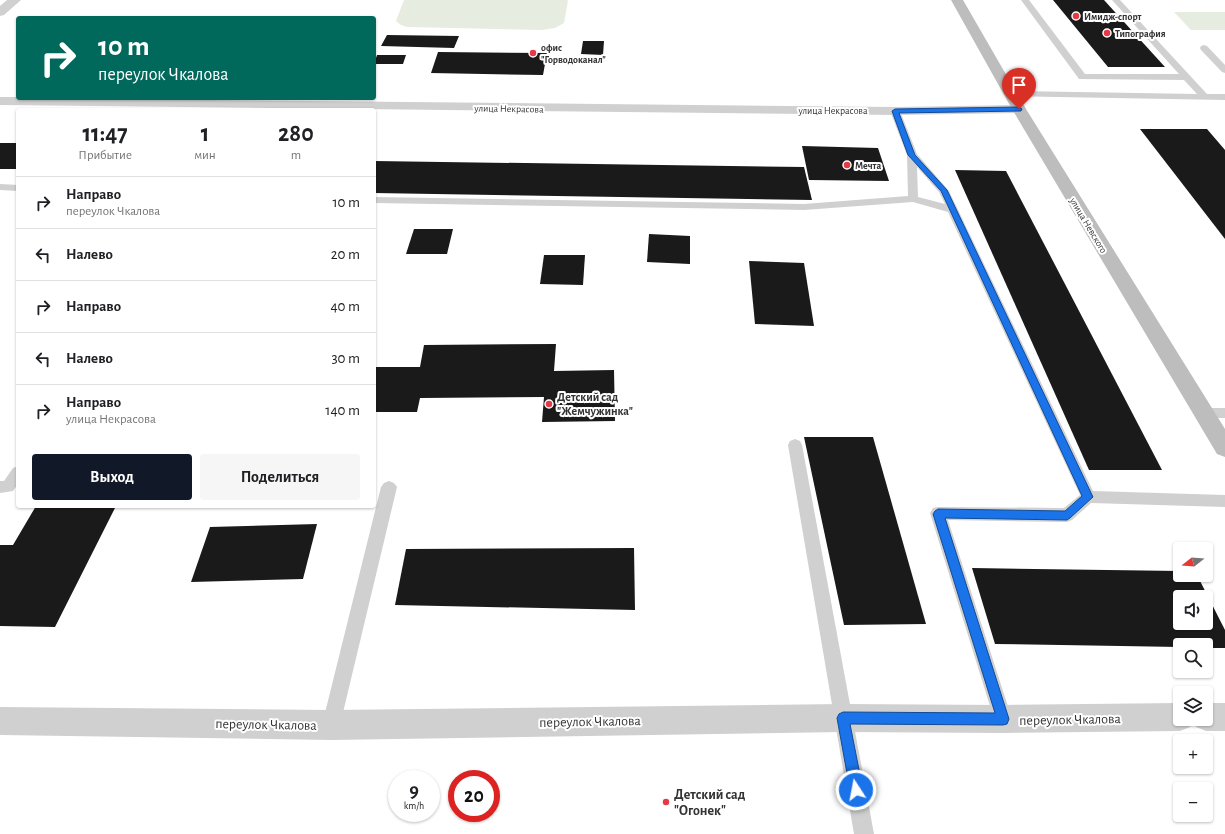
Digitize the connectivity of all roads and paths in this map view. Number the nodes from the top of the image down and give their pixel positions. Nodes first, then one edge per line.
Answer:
1 (15, 0) edge
2 (957, 0) edge
3 (1024, 0) edge
4 (1116, 0) edge
5 (0, 12) edge
6 (1204, 48) dead end
7 (1225, 70) edge
8 (1187, 77) junction
9 (1010, 94) junction
10 (1205, 97) junction
11 (1225, 97) edge
12 (0, 102) edge
13 (254, 107) edge
14 (1019, 109) junction
15 (895, 111) junction
16 (912, 155) junction
17 (0, 187) edge
18 (16, 188) edge
19 (913, 199) junction
20 (376, 200) edge
21 (953, 210) junction
22 (1203, 413) junction
23 (1225, 413) edge
24 (795, 446) dead end
25 (1225, 448) edge
26 (16, 475) edge
27 (0, 487) edge
28 (389, 487) dead end
29 (1088, 497) junction
30 (1225, 501) edge
31 (1173, 717) edge
32 (1213, 717) edge
33 (1225, 717) edge
34 (843, 718) junction
35 (1003, 719) junction
36 (0, 721) edge
37 (330, 725) junction
38 (864, 834) edge

1 - 5 street
2 - 9 street, улица Невского
3 - 8 lane
4 - 8 lane
6 - 7 lane
8 - 10 lane
9 - 10 lane
9 - 14 street, улица Невского
10 - 11 lane
12 - 13 street, улица Некрасова
13 - 15 street, улица Некрасова
14 - 15 street, улица Некрасова
14 - 22 street, улица Невского
15 - 16 lane
16 - 19 lane
16 - 21 lane
17 - 18 lane
19 - 20 lane
19 - 21 lane
21 - 29 lane
22 - 23 lane
22 - 25 street, улица Невского
24 - 34 lane
26 - 27 lane
28 - 37 lane
29 - 30 lane
29 - 35 lane
31 - 35 street, переулок Чкалова
32 - 33 street
34 - 35 street, переулок Чкалова
34 - 37 street, переулок Чкалова
34 - 38 lane
36 - 37 street, переулок Чкалова

